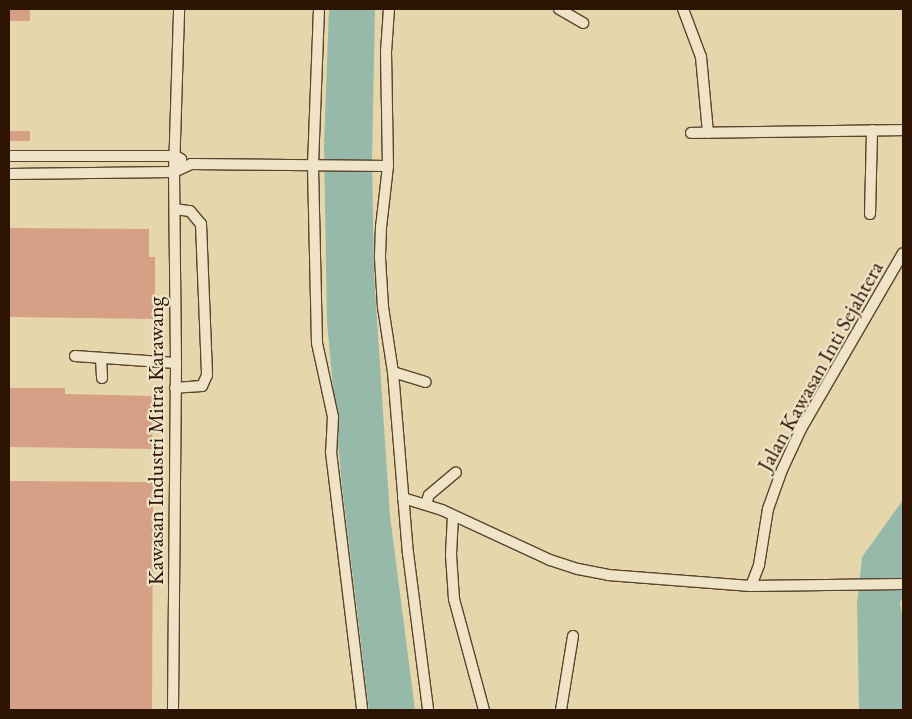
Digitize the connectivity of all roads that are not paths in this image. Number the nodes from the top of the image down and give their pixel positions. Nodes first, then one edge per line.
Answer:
1 (179, 9) edge
2 (320, 9) edge
3 (389, 9) edge
4 (559, 9) edge
5 (683, 9) edge
6 (583, 23) dead end
7 (872, 130) junction
8 (903, 130) edge
9 (692, 133) dead end
10 (708, 133) junction
11 (9, 156) edge
12 (175, 156) junction
13 (191, 164) junction
14 (388, 166) junction
15 (316, 167) junction
16 (174, 172) junction
17 (9, 174) edge
18 (175, 209) junction
19 (870, 214) dead end
20 (903, 253) edge
21 (75, 356) dead end
22 (101, 358) junction
23 (176, 363) junction
24 (393, 372) junction
25 (102, 378) dead end
26 (426, 382) dead end
27 (175, 388) junction
28 (456, 472) dead end
29 (403, 498) junction
30 (426, 504) junction
31 (453, 516) junction
32 (903, 584) edge
33 (751, 586) junction
34 (573, 636) dead end
35 (173, 710) edge
36 (362, 710) edge
37 (428, 710) edge
38 (484, 710) edge
39 (561, 710) edge

1 - 12 street, Kawasan Industri Mitra Karawang
2 - 15 street
3 - 14 street
4 - 6 street
5 - 10 street
7 - 8 street
7 - 10 street
7 - 19 street
9 - 10 street
11 - 12 street
12 - 13 street
12 - 16 street, Kawasan Industri Mitra Karawang
13 - 15 street
13 - 16 street
14 - 15 street
14 - 24 street
15 - 36 street
16 - 17 street
16 - 18 street, Kawasan Industri Mitra Karawang
18 - 23 street, Kawasan Industri Mitra Karawang
18 - 27 street
20 - 33 street, Jalan Kawasan Inti Sejahtera
21 - 22 street
22 - 23 street
22 - 25 street
23 - 27 street, Kawasan Industri Mitra Karawang
24 - 26 street
24 - 29 street
27 - 35 street, Kawasan Industri Mitra Karawang
28 - 30 street
29 - 30 street
29 - 37 street
30 - 31 street
31 - 33 street
31 - 38 street
32 - 33 street
34 - 39 street

